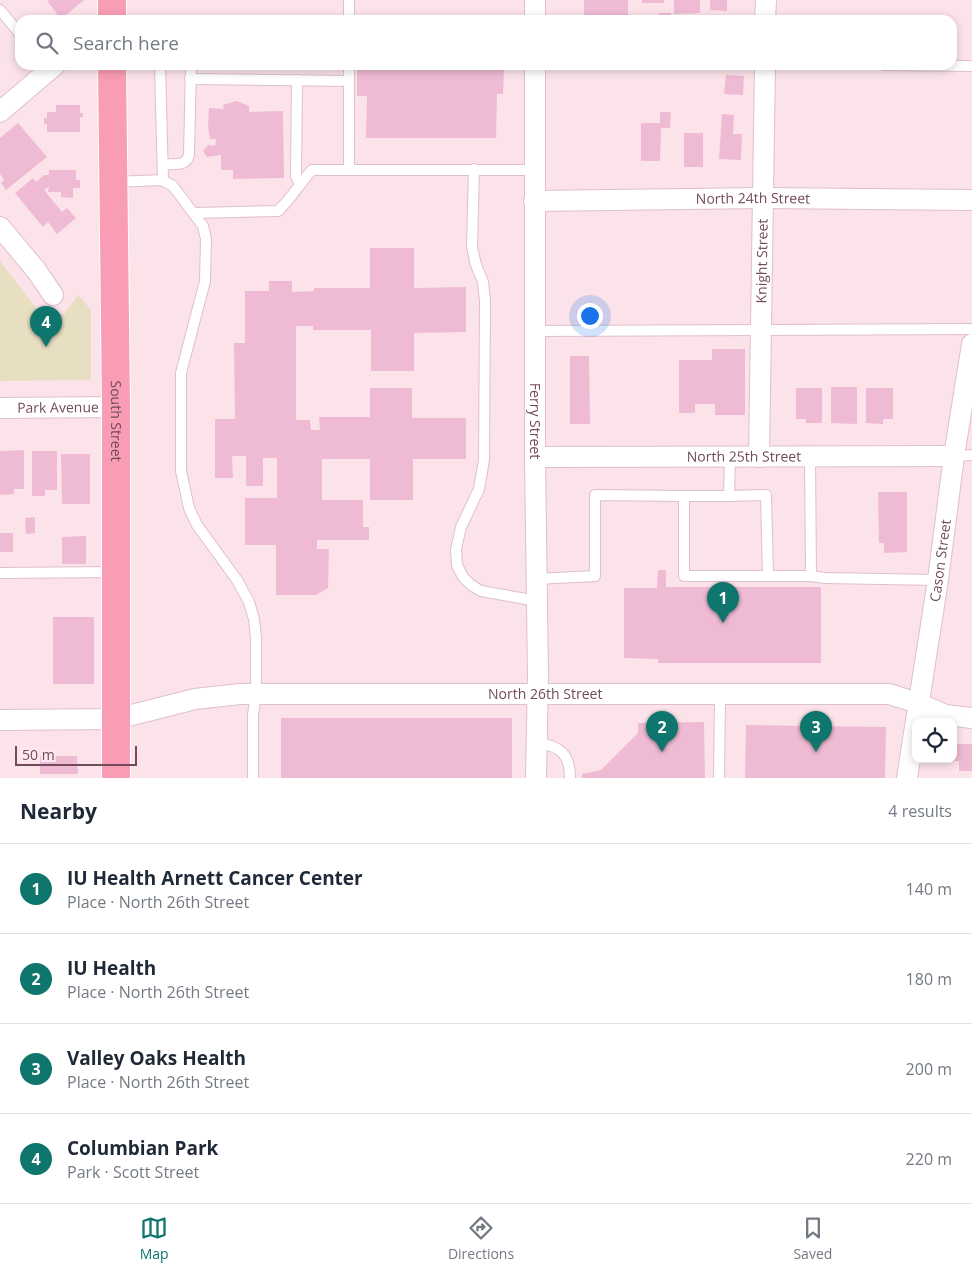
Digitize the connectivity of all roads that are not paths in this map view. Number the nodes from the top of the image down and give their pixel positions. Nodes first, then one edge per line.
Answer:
1 (112, 0) edge
2 (349, 0) edge
3 (534, 0) edge
4 (766, 0) edge
5 (0, 10) edge
6 (112, 15) edge
7 (349, 15) edge
8 (534, 15) edge
9 (765, 15) edge
10 (15, 28) edge
11 (957, 66) edge
12 (972, 66) edge
13 (46, 70) edge
14 (112, 70) edge
15 (160, 70) edge
16 (190, 70) edge
17 (349, 70) edge
18 (534, 70) edge
19 (765, 70) edge
20 (190, 80) junction
21 (297, 80) junction
22 (349, 81) junction
23 (0, 112) edge
24 (163, 164) junction
25 (474, 169) junction
26 (349, 170) junction
27 (534, 170) junction
28 (163, 181) junction
29 (113, 182) junction
30 (299, 183) junction
31 (763, 198) junction
32 (972, 200) edge
33 (534, 201) junction
34 (194, 213) junction
35 (0, 227) edge
36 (53, 295) dead end
37 (972, 329) edge
38 (535, 330) junction
39 (761, 330) junction
40 (972, 344) edge
41 (0, 408) edge
42 (116, 408) junction
43 (963, 455) edge
44 (730, 456) junction
45 (810, 456) junction
46 (535, 457) junction
47 (759, 457) junction
48 (684, 496) junction
49 (729, 496) junction
50 (116, 572) junction
51 (0, 573) edge
52 (768, 576) junction
53 (810, 576) junction
54 (537, 578) junction
55 (938, 580) junction
56 (537, 601) junction
57 (256, 694) junction
58 (537, 694) junction
59 (720, 695) junction
60 (918, 703) junction
61 (972, 718) edge
62 (116, 719) junction
63 (0, 720) edge
64 (537, 742) junction
65 (116, 778) edge
66 (253, 778) edge
67 (536, 778) edge
68 (570, 778) edge
69 (719, 778) edge
70 (907, 778) edge

1 - 6 main road
2 - 7 lane
3 - 8 street
4 - 9 street
5 - 10 lane
11 - 12 lane
13 - 23 street
14 - 29 main road, South Street
15 - 24 lane
16 - 20 lane
17 - 22 lane
18 - 27 street, Ferry Street
19 - 31 street, Knight Street
20 - 21 lane
20 - 24 lane
21 - 22 lane
21 - 30 lane
22 - 26 lane
24 - 28 lane
25 - 26 lane
25 - 27 lane
25 - 56 lane
26 - 30 lane
27 - 33 street, Ferry Street
28 - 29 lane
28 - 34 lane
29 - 42 main road, South Street
30 - 34 lane
31 - 32 street, North 24th Street
31 - 33 street, North 24th Street
31 - 39 street, Knight Street
33 - 38 street, Ferry Street
34 - 57 lane
35 - 36 street
37 - 39 lane
38 - 39 lane
38 - 46 street, Ferry Street
39 - 47 street, Knight Street
40 - 43 street, Cason Street
41 - 42 street, Park Avenue
42 - 50 main road, South Street
43 - 45 street, North 25th Street
43 - 55 street, Cason Street
44 - 46 street, North 25th Street
44 - 47 street, North 25th Street
44 - 49 lane
45 - 47 street, North 25th Street
45 - 53 lane
46 - 54 street, Ferry Street
48 - 49 lane
48 - 52 lane
48 - 54 lane
49 - 52 lane
50 - 51 lane
50 - 62 main road, South Street
52 - 53 lane
53 - 55 lane
54 - 56 street, Ferry Street
55 - 60 street, Cason Street
56 - 58 street, Ferry Street
57 - 58 street, North 26th Street
57 - 62 street, North 26th Street
57 - 66 lane
58 - 59 street, North 26th Street
58 - 64 street, Ferry Street
59 - 60 street, North 26th Street
59 - 69 lane
60 - 61 street, North 26th Street
60 - 70 street, Cason Street
62 - 63 street, North 26th Street
62 - 65 main road, South Street
64 - 67 street, Ferry Street
64 - 68 lane

